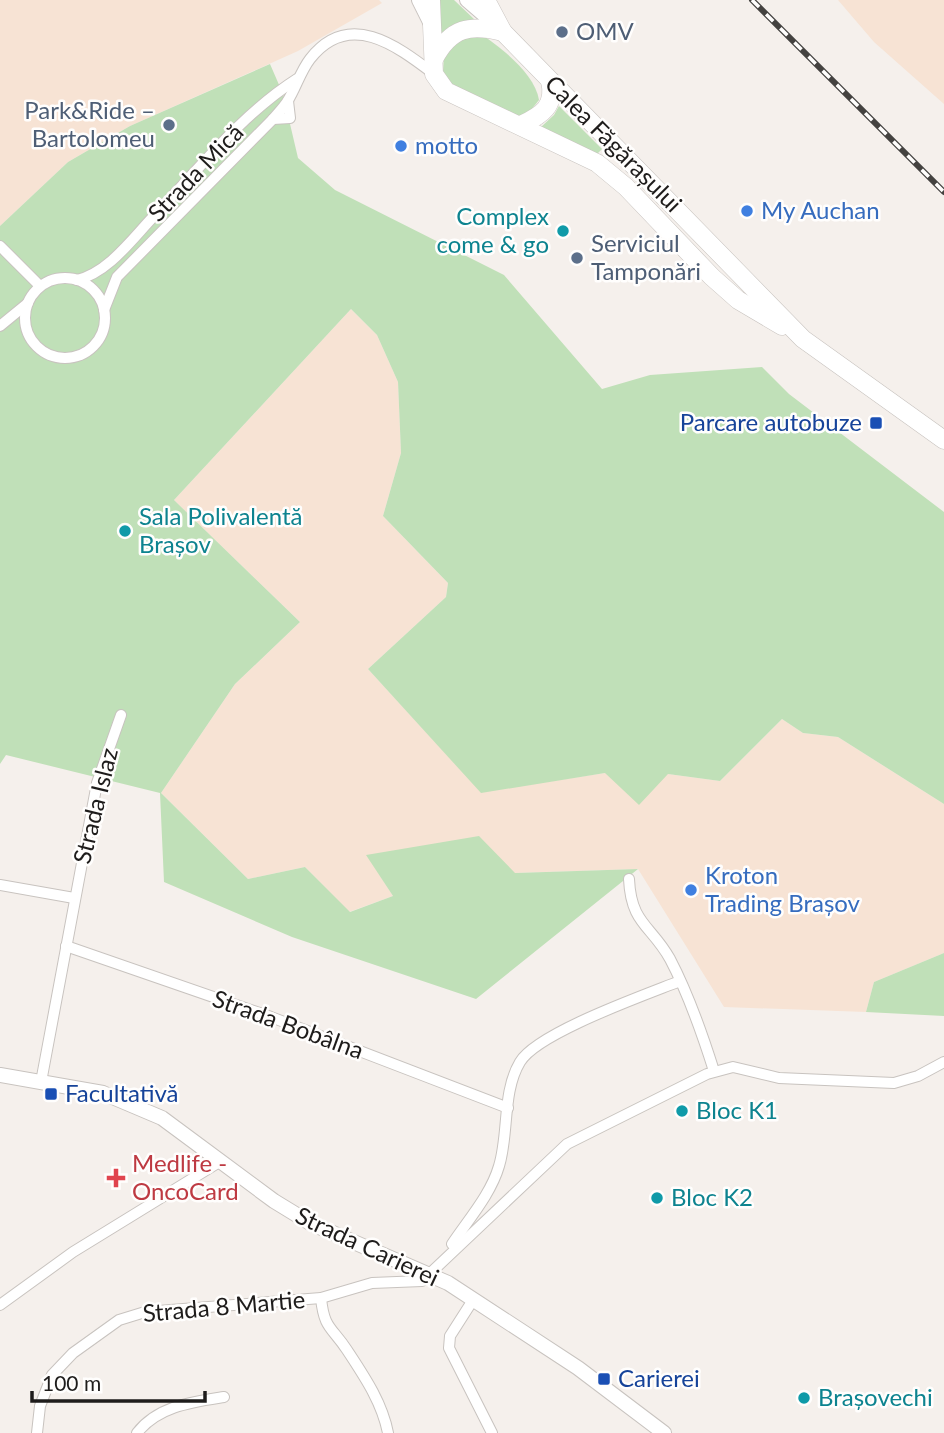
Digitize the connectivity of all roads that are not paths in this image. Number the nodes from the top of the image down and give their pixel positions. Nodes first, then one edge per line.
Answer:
1 (419, 0) edge
2 (431, 0) edge
3 (467, 0) edge
4 (486, 0) edge
5 (433, 27) junction
6 (503, 32) junction
7 (434, 67) junction
8 (296, 79) junction
9 (550, 81) junction
10 (288, 101) junction
11 (273, 119) junction
12 (521, 125) junction
13 (0, 246) edge
14 (77, 280) junction
15 (40, 286) junction
16 (29, 303) junction
17 (104, 310) junction
18 (25, 320) junction
19 (2, 324) edge
20 (803, 339) junction
21 (944, 440) edge
22 (121, 715) dead end
23 (629, 879) dead end
24 (0, 885) edge
25 (74, 898) junction
26 (66, 946) junction
27 (680, 981) junction
28 (944, 1062) edge
29 (714, 1071) junction
30 (0, 1075) edge
31 (41, 1082) junction
32 (508, 1108) junction
33 (220, 1161) junction
34 (443, 1258) junction
35 (429, 1273) junction
36 (321, 1298) junction
37 (473, 1300) junction
38 (0, 1306) edge
39 (224, 1397) dead end
40 (37, 1433) edge
41 (137, 1433) edge
42 (388, 1433) edge
43 (492, 1433) edge
44 (664, 1433) edge

1 - 5 street
2 - 5 main road
3 - 6 street
4 - 6 main road, Calea Făgărașului
5 - 7 main road
6 - 7 main road
6 - 9 main road, Calea Făgărașului
7 - 8 street
7 - 12 main road
8 - 10 street, Strada Mică
8 - 14 street, Strada Mică
9 - 12 main road
9 - 20 main road, Calea Făgărașului
10 - 11 street, Strada Mică
10 - 11 street, Strada Mică
11 - 17 street, Strada Mică
12 - 20 main road
13 - 15 street
14 - 15 street, Strada Mică
14 - 17 street
15 - 16 street
16 - 18 street
16 - 19 street
17 - 18 street, Strada Mică
18 - 19 street
20 - 21 main road, Calea Făgărașului
22 - 25 street, Strada Islaz
23 - 27 street
24 - 25 street, Strada Islaz
25 - 26 street, Strada Islaz
26 - 31 street, Strada Islaz
26 - 32 street, Strada Bobâlna
27 - 29 street
27 - 32 street
28 - 29 street
29 - 34 street
30 - 31 street, Strada Carierei
31 - 33 street, Strada Carierei
32 - 34 street
33 - 35 street, Strada Carierei
33 - 38 street
34 - 35 street
35 - 36 street, Strada 8 Martie
35 - 37 street, Strada Carierei
36 - 40 street, Strada 8 Martie
36 - 42 street
37 - 43 street
37 - 44 street, Strada Carierei
39 - 41 street

